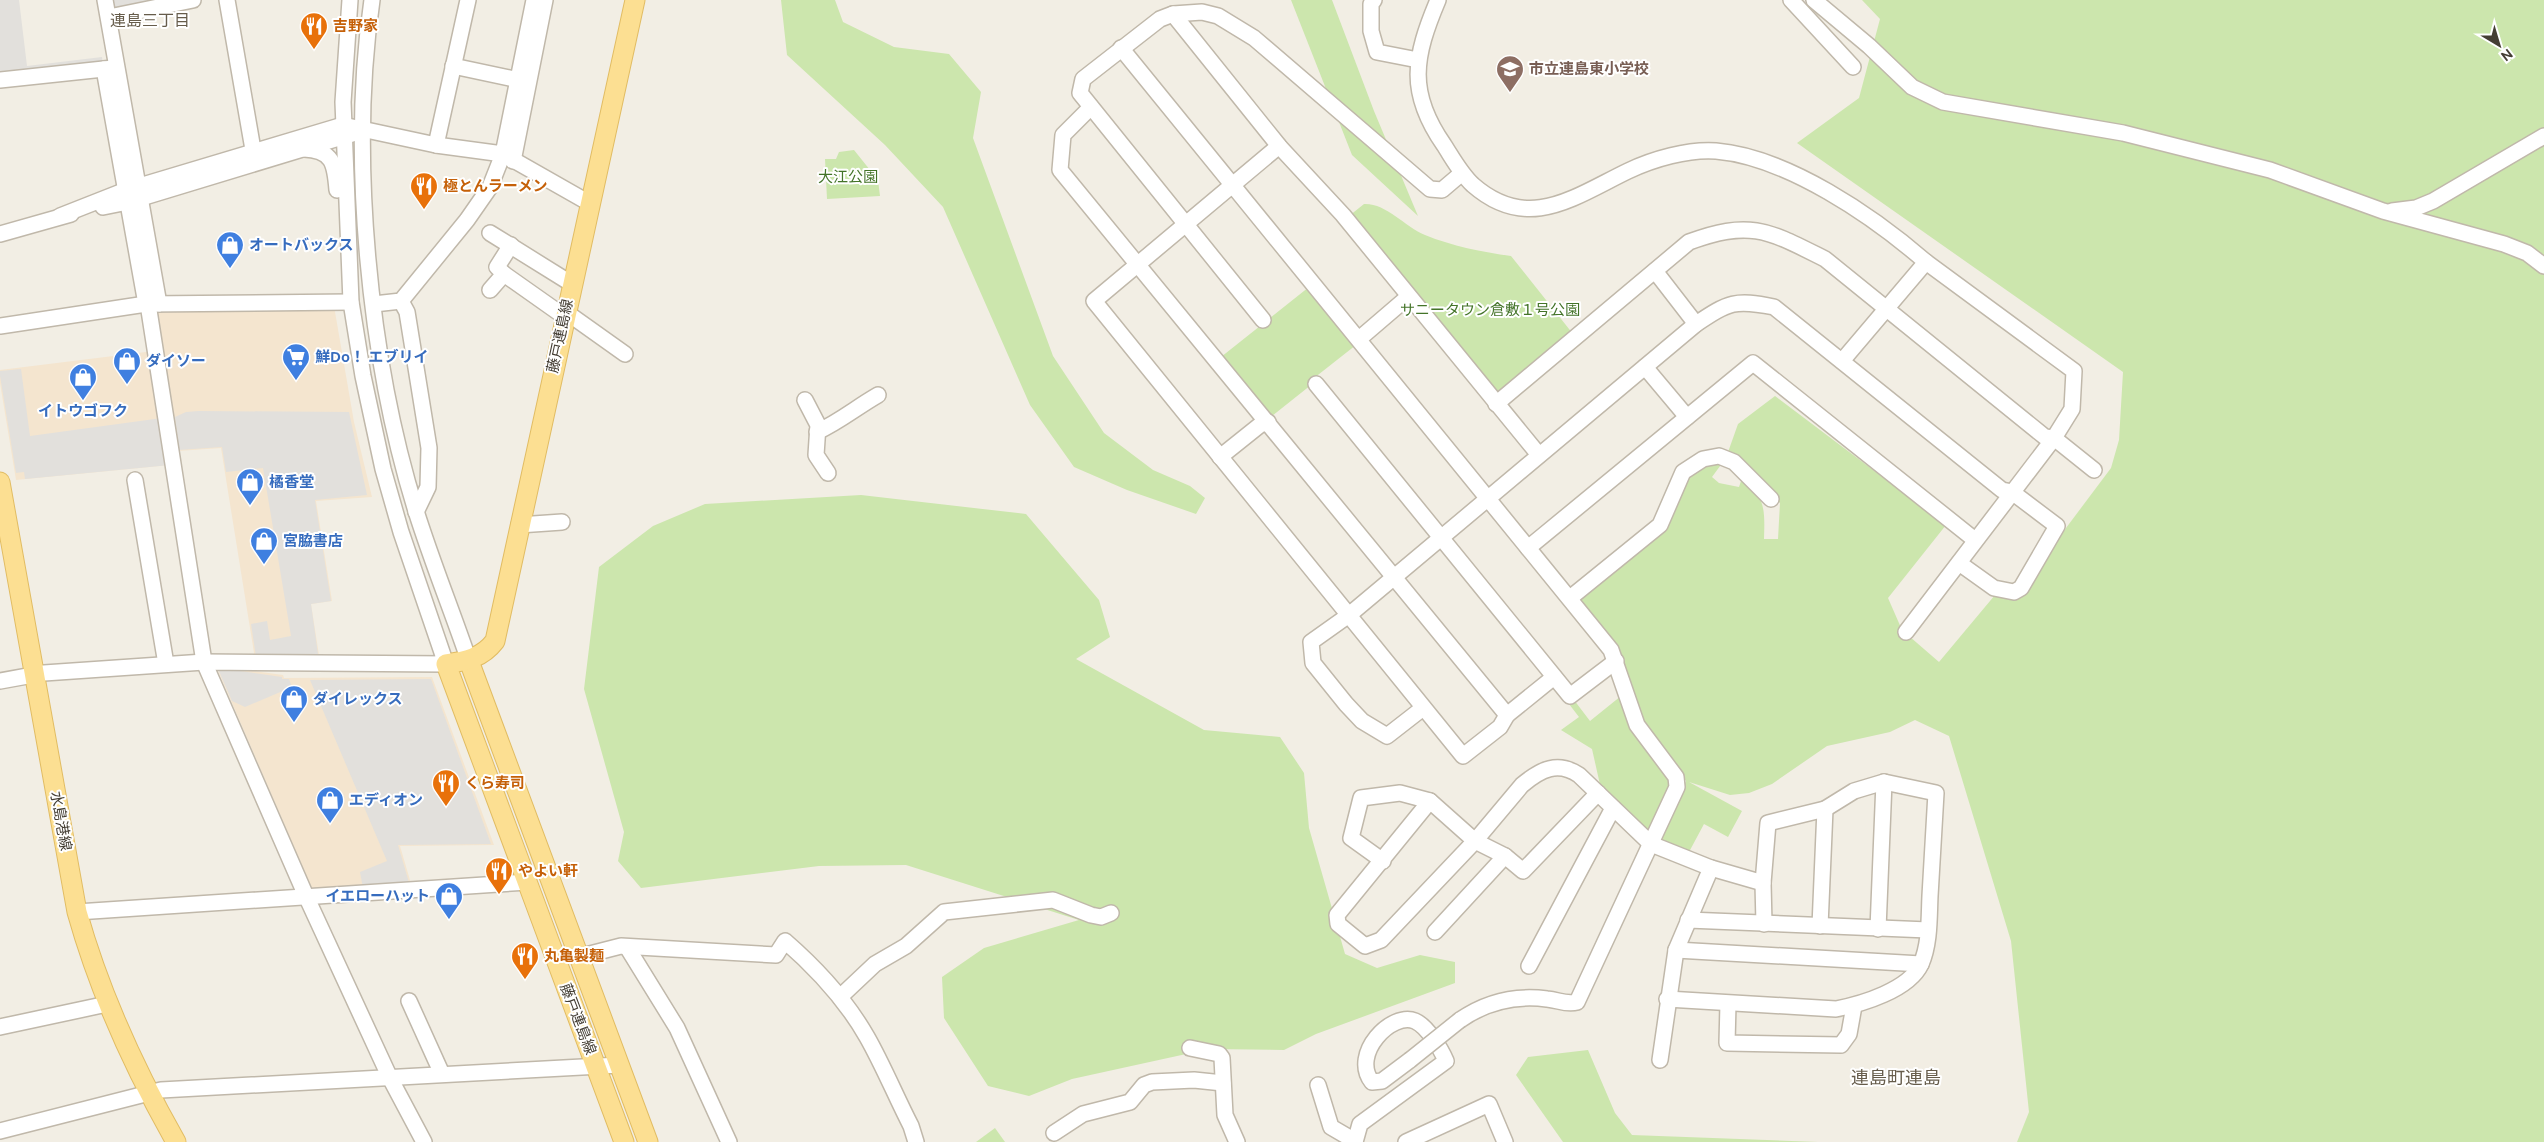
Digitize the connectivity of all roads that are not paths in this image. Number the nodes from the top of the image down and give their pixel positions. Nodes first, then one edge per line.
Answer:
1 (105, 0) edge
2 (193, 0) edge
3 (227, 0) edge
4 (350, 0) edge
5 (372, 0) edge
6 (468, 0) edge
7 (534, 0) edge
8 (545, 0) edge
9 (634, 0) edge
10 (1374, 0) edge
11 (1438, 0) edge
12 (1791, 0) edge
13 (1814, 0) edge
14 (1173, 14) junction
15 (109, 16) junction
16 (1121, 48) junction
17 (1418, 60) junction
18 (453, 66) junction
19 (1854, 67) dead end
20 (111, 68) junction
21 (0, 80) edge
22 (523, 81) junction
23 (1091, 107) junction
24 (364, 130) junction
25 (344, 131) junction
26 (2544, 136) edge
27 (436, 145) junction
28 (1279, 146) junction
29 (300, 149) junction
30 (254, 157) junction
31 (508, 157) junction
32 (1462, 174) junction
33 (1232, 186) junction
34 (134, 194) junction
35 (591, 204) junction
36 (2383, 212) junction
37 (1185, 224) junction
38 (490, 233) dead end
39 (0, 234) edge
40 (348, 242) junction
41 (511, 245) junction
42 (1926, 262) junction
43 (1138, 264) junction
44 (2544, 266) edge
45 (1656, 270) junction
46 (504, 274) junction
47 (572, 284) junction
48 (490, 290) dead end
49 (1408, 297) junction
50 (401, 301) junction
51 (351, 302) junction
52 (151, 304) junction
53 (374, 304) junction
54 (1887, 308) junction
55 (565, 314) junction
56 (1263, 320) dead end
57 (1696, 324) junction
58 (0, 326) edge
59 (1358, 339) junction
60 (625, 354) dead end
61 (1842, 361) junction
62 (1645, 367) junction
63 (1316, 384) dead end
64 (878, 395) dead end
65 (805, 400) dead end
66 (1496, 404) junction
67 (1687, 417) junction
68 (1268, 422) junction
69 (817, 432) junction
70 (2054, 438) junction
71 (1539, 456) junction
72 (1220, 457) junction
73 (2094, 470) dead end
74 (828, 473) dead end
75 (135, 480) dead end
76 (0, 482) edge
77 (2012, 492) junction
78 (1488, 498) junction
79 (1771, 499) dead end
80 (416, 512) junction
81 (562, 522) dead end
82 (519, 525) junction
83 (1441, 537) junction
84 (1975, 540) junction
85 (1528, 548) junction
86 (1959, 563) junction
87 (1393, 577) junction
88 (1570, 598) junction
89 (1349, 615) junction
90 (1906, 632) dead end
91 (469, 661) junction
92 (1616, 661) junction
93 (207, 663) junction
94 (166, 664) junction
95 (446, 664) junction
96 (34, 675) junction
97 (1554, 677) junction
98 (0, 681) edge
99 (1423, 708) junction
100 (1507, 715) junction
101 (1884, 782) junction
102 (1598, 793) junction
103 (1430, 801) junction
104 (1613, 808) junction
105 (1825, 809) junction
106 (1475, 841) junction
107 (1651, 844) junction
108 (1505, 856) junction
109 (1383, 861) junction
110 (1711, 868) junction
111 (528, 882) junction
112 (1763, 883) junction
113 (309, 895) junction
114 (77, 912) junction
115 (1111, 913) dead end
116 (1688, 920) junction
117 (1764, 924) junction
118 (1820, 926) junction
119 (1878, 929) junction
120 (1928, 930) junction
121 (1435, 932) dead end
122 (621, 948) junction
123 (1676, 950) junction
124 (578, 957) junction
125 (1921, 964) junction
126 (1529, 966) dead end
127 (840, 998) junction
128 (1668, 999) junction
129 (409, 1001) dead end
130 (107, 1004) junction
131 (1728, 1004) junction
132 (1854, 1006) junction
133 (0, 1027) edge
134 (1190, 1048) dead end
135 (1660, 1060) dead end
136 (619, 1065) junction
137 (596, 1067) junction
138 (442, 1074) junction
139 (392, 1078) junction
140 (1223, 1083) junction
141 (1318, 1085) dead end
142 (148, 1094) junction
143 (0, 1131) edge
144 (1054, 1133) dead end
145 (1404, 1141) edge
146 (176, 1142) edge
147 (424, 1142) edge
148 (624, 1142) edge
149 (648, 1142) edge
150 (729, 1142) edge
151 (916, 1142) edge
152 (1237, 1142) edge
153 (1355, 1142) edge
154 (1505, 1142) edge

1 - 15 street
2 - 15 street
3 - 30 street
4 - 25 street
5 - 24 street
6 - 18 street
7 - 22 street
8 - 22 street
9 - 35 main road, 藤戸連島線
10 - 17 street
11 - 17 street
12 - 19 street
13 - 36 street
14 - 16 street
14 - 28 street
14 - 32 street
15 - 20 street
16 - 23 street
16 - 33 street
17 - 32 street
18 - 22 street
18 - 27 street
20 - 21 street
20 - 34 street
22 - 31 street
23 - 37 street
23 - 43 street
24 - 25 street
24 - 27 street
24 - 53 street
25 - 29 street
25 - 30 street
25 - 40 street
26 - 36 street
27 - 31 street
28 - 33 street
28 - 49 street
29 - 30 street
29 - 40 street
30 - 34 street
31 - 35 street
31 - 50 street
32 - 42 street
33 - 37 street
33 - 59 street
34 - 39 street
34 - 52 street
35 - 47 main road, 藤戸連島線
36 - 44 street
37 - 43 street
37 - 56 street
38 - 41 street
40 - 51 street
41 - 46 street
41 - 47 street
42 - 54 street
42 - 70 street
43 - 68 street
43 - 72 street
45 - 54 street
45 - 57 street
45 - 66 street
46 - 48 street
46 - 55 street
47 - 55 main road, 藤戸連島線
49 - 59 street
49 - 66 street
50 - 53 street
50 - 80 street
51 - 52 street
51 - 95 street
52 - 58 street
52 - 93 street
53 - 80 street
54 - 61 street
54 - 70 street
55 - 60 street
55 - 82 main road, 藤戸連島線
57 - 61 street
57 - 62 street
59 - 78 street
61 - 77 street
62 - 67 street
62 - 71 street
63 - 83 street
64 - 69 street
65 - 69 street
66 - 71 street
67 - 84 street
67 - 85 street
68 - 72 street
68 - 87 street
69 - 74 street
70 - 73 street
70 - 77 street
71 - 78 street
72 - 89 street
75 - 94 street
76 - 96 main road, 水島港線
77 - 84 street
77 - 86 street
78 - 83 street
78 - 85 street
79 - 88 street
80 - 91 street
81 - 82 street
82 - 91 main road, 藤戸連島線
83 - 87 street
83 - 97 street
84 - 86 street
85 - 88 street
86 - 90 street
87 - 89 street
87 - 100 street
88 - 92 street
89 - 99 street
89 - 99 street
91 - 95 main road, 藤戸連島線
91 - 124 main road, 藤戸連島線
92 - 97 street
92 - 107 street
93 - 94 street
93 - 95 street
93 - 113 street
94 - 96 street
95 - 111 main road, 藤戸連島線
96 - 98 street
96 - 114 main road, 水島港線
97 - 100 street
99 - 100 street
101 - 105 street
101 - 119 street
101 - 120 street
102 - 104 street
102 - 106 street
102 - 108 street
103 - 106 street
103 - 109 street
103 - 109 street
104 - 107 street
104 - 126 street
105 - 112 street
105 - 118 street
106 - 108 street
106 - 109 street
107 - 110 street
107 - 153 street, bridge
108 - 121 street
110 - 112 street
110 - 116 street
111 - 113 street
111 - 137 main road, 藤戸連島線
112 - 117 street
113 - 114 street
113 - 139 street
114 - 130 main road, 水島港線
115 - 127 street
116 - 117 street
116 - 123 street
117 - 118 street
118 - 119 street
119 - 120 street
120 - 125 street
122 - 124 street
122 - 127 street
122 - 150 street
123 - 125 street
123 - 128 street
124 - 136 main road, 藤戸連島線
125 - 132 street
127 - 151 street
128 - 131 street
128 - 135 street
129 - 138 street
130 - 133 street
130 - 142 main road, 水島港線
131 - 132 street
131 - 132 street
134 - 140 street
136 - 137 street
136 - 149 main road, 藤戸連島線
137 - 138 street
137 - 148 main road, 藤戸連島線
138 - 139 street
139 - 142 street
139 - 147 street
140 - 144 street
140 - 152 street
141 - 153 street
142 - 143 street
142 - 146 main road, 水島港線
145 - 154 street

